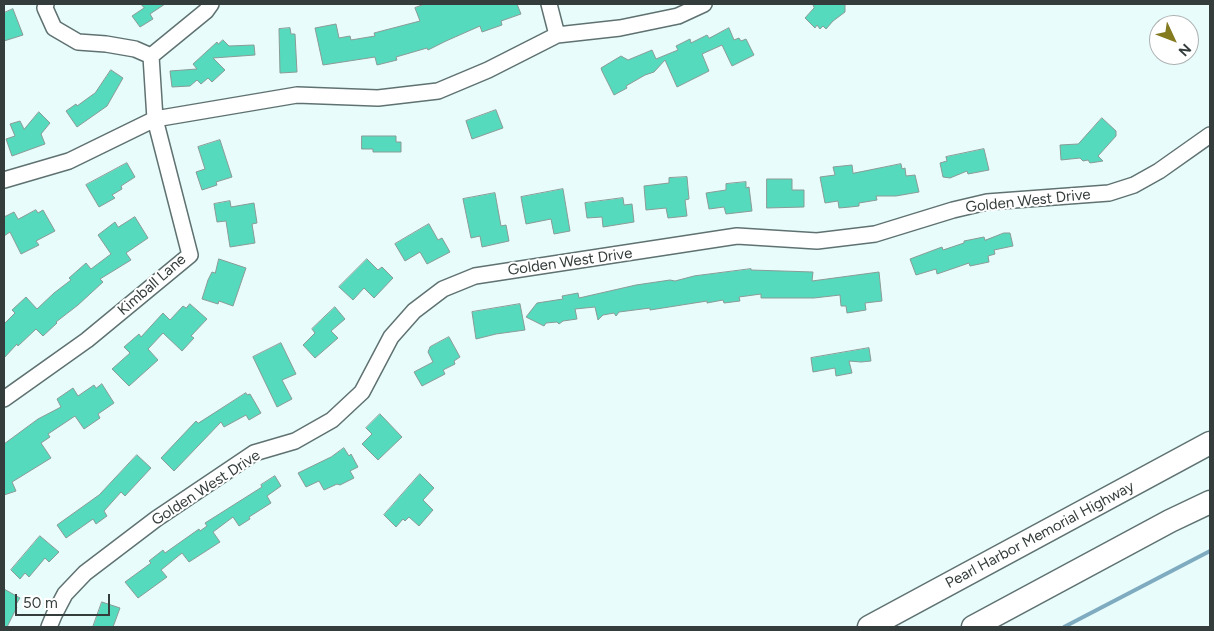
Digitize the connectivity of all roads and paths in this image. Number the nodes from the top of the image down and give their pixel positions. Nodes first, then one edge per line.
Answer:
1 (46, 4) edge
2 (211, 4) edge
3 (549, 4) edge
4 (704, 4) edge
5 (557, 35) junction
6 (151, 56) junction
7 (155, 119) junction
8 (1210, 135) edge
9 (4, 180) edge
10 (4, 399) edge
11 (1210, 444) edge
12 (1210, 502) edge
13 (49, 627) edge
14 (869, 627) edge
15 (973, 627) edge

1 - 6 street
2 - 6 street
3 - 5 street
4 - 5 street
5 - 7 street
6 - 7 street
7 - 9 street
7 - 10 street, Kimball Lane
8 - 13 street, Golden West Drive
11 - 14 highway, Pearl Harbor Memorial Highway
12 - 15 highway

